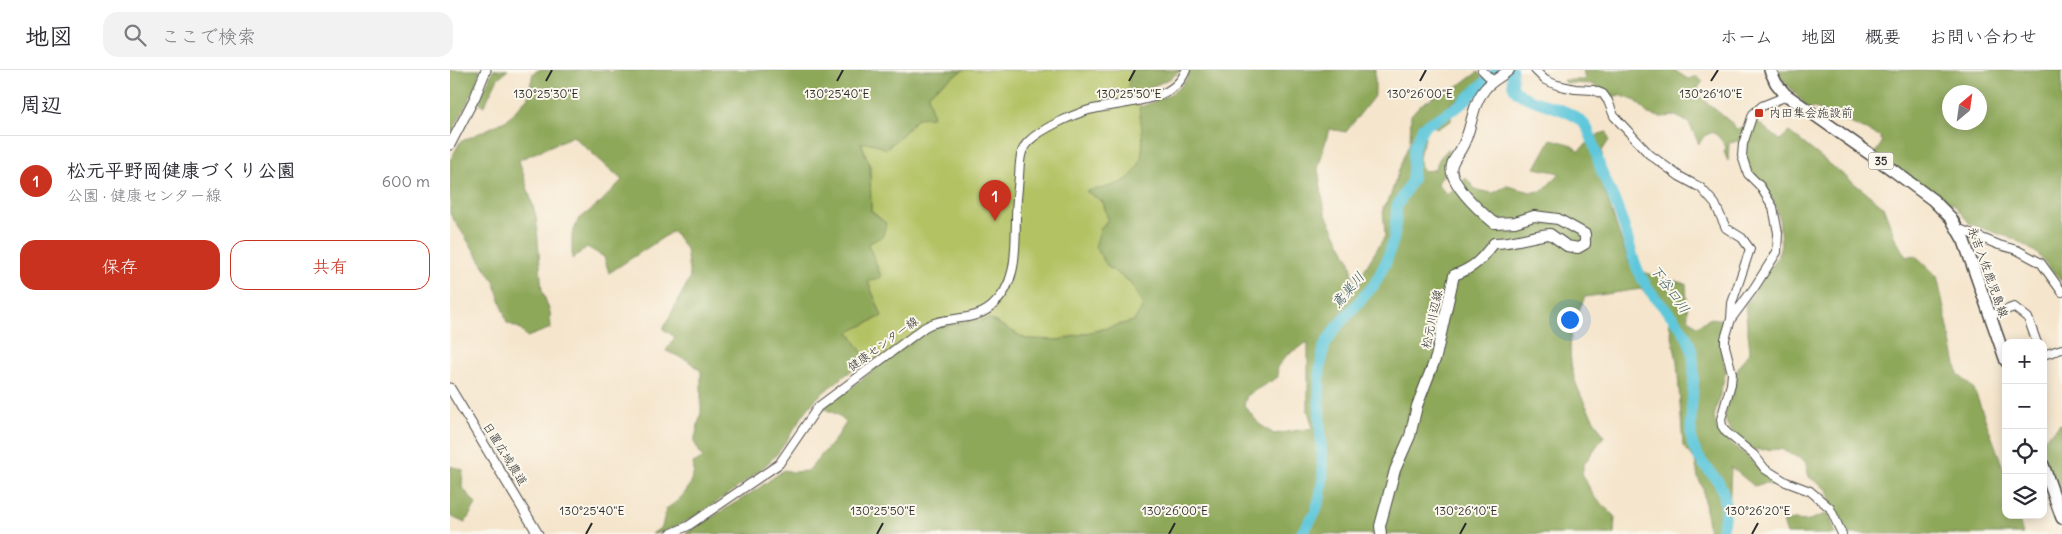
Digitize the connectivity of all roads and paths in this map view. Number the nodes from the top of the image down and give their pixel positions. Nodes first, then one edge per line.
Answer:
1 (486, 70) edge
2 (1186, 70) edge
3 (1535, 70) edge
4 (1768, 70) edge
5 (1508, 71) edge
6 (1488, 76) edge
7 (1785, 94) junction
8 (450, 145) edge
9 (1957, 228) junction
10 (2062, 292) edge
11 (1990, 316) junction
12 (1731, 319) junction
13 (2036, 339) edge
14 (2062, 349) edge
15 (2002, 350) edge
16 (2047, 354) edge
17 (450, 388) edge
18 (2046, 474) edge
19 (2062, 518) edge
20 (538, 534) edge
21 (670, 534) edge
22 (1381, 534) edge
23 (1842, 534) edge

1 - 8 street
2 - 21 street, 健康センター線
3 - 12 street
4 - 7 main road, 永吉入佐鹿児島線 / 35
5 - 6 main road, 松元川辺線
6 - 22 main road, 松元川辺線
7 - 9 main road, 永吉入佐鹿児島線 / 35
7 - 12 street
9 - 10 street
9 - 11 main road, 永吉入佐鹿児島線 / 35
11 - 13 street
11 - 15 main road, 永吉入佐鹿児島線 / 35
12 - 23 street
14 - 16 street
17 - 20 street, 日置広域農道
18 - 19 main road

